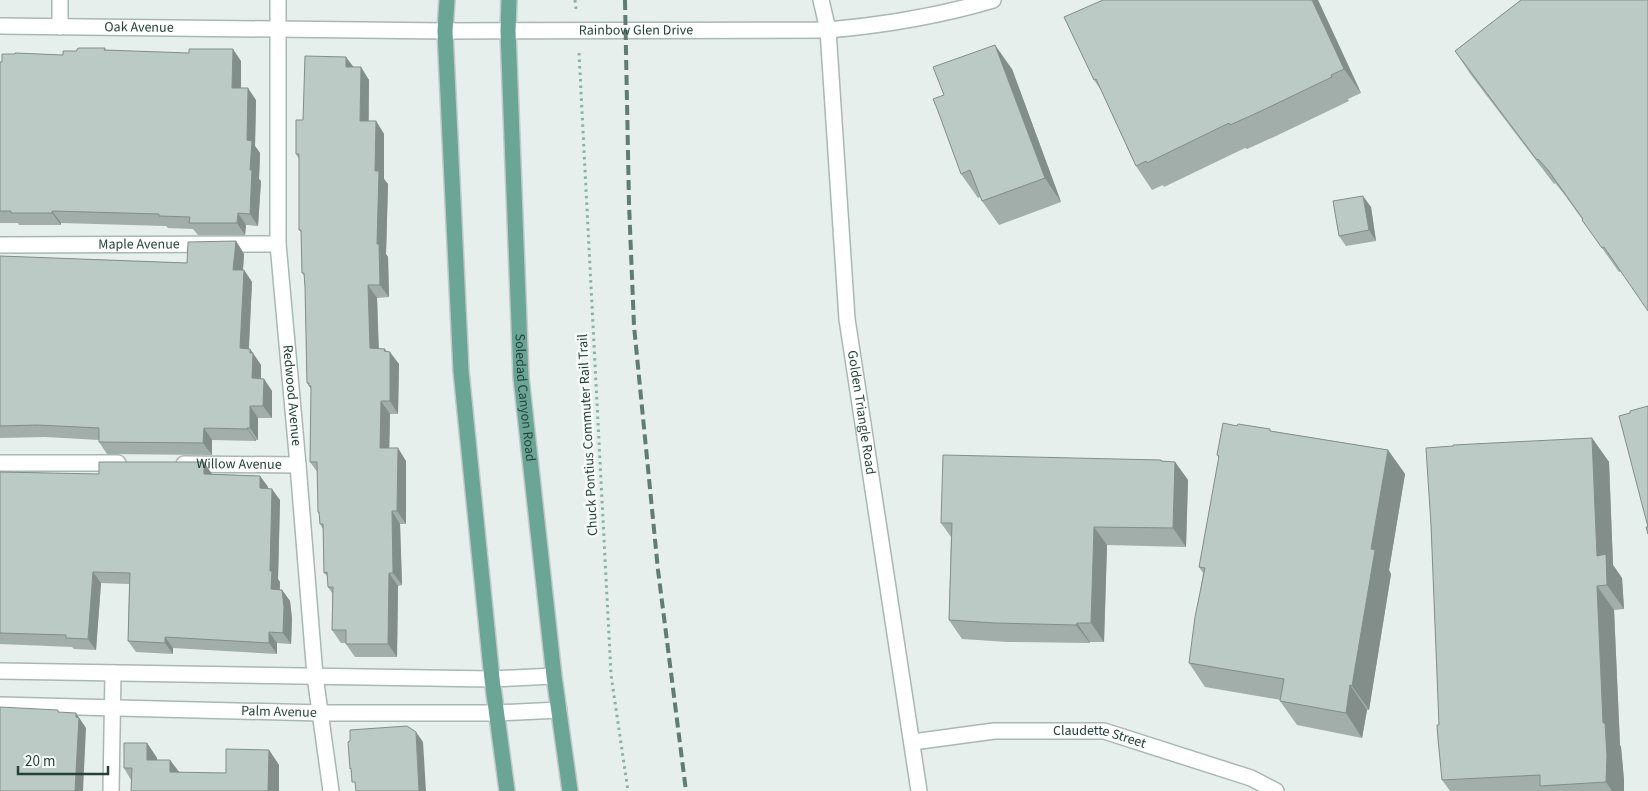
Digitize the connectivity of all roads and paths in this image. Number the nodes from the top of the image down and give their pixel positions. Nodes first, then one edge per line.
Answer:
1 (60, 0) edge
2 (278, 0) edge
3 (447, 0) edge
4 (510, 0) edge
5 (821, 0) edge
6 (993, 0) edge
7 (0, 26) edge
8 (60, 26) junction
9 (277, 28) junction
10 (828, 30) junction
11 (446, 31) junction
12 (508, 31) junction
13 (581, 76) dead end
14 (278, 244) junction
15 (0, 245) edge
16 (0, 462) edge
17 (129, 464) edge
18 (169, 464) edge
19 (298, 465) junction
20 (0, 671) edge
21 (113, 673) junction
22 (315, 676) junction
23 (554, 676) junction
24 (492, 679) junction
25 (0, 705) edge
26 (112, 708) junction
27 (559, 710) junction
28 (320, 713) junction
29 (496, 713) junction
30 (912, 742) junction
31 (111, 791) edge
32 (332, 791) edge
33 (507, 791) edge
34 (570, 791) edge
35 (628, 791) edge
36 (919, 791) edge
37 (1276, 791) edge

1 - 8 street
2 - 9 street, Redwood Avenue
3 - 11 main road
4 - 12 main road, Soledad Canyon Road
5 - 10 street, Golden Triangle Road
6 - 10 street, Rainbow Glen Drive
7 - 8 street, Oak Avenue
8 - 9 street, Oak Avenue
9 - 11 street, Rainbow Glen Drive
9 - 14 street, Redwood Avenue
10 - 12 street, Rainbow Glen Drive
10 - 30 street, Golden Triangle Road
11 - 12 street, Rainbow Glen Drive
11 - 24 main road
12 - 23 main road, Soledad Canyon Road
13 - 35 path, Chuck Pontius Commuter Rail Trail
14 - 15 street, Maple Avenue
14 - 19 street, Redwood Avenue
16 - 17 street
18 - 19 street, Willow Avenue
19 - 22 street, Redwood Avenue
20 - 21 street
21 - 22 street
21 - 26 street
22 - 24 street
22 - 28 street, Redwood Avenue
23 - 24 street
23 - 27 main road, Soledad Canyon Road
24 - 29 main road
25 - 26 street, Palm Avenue
26 - 28 street, Palm Avenue
26 - 31 street
27 - 29 street, Palm Avenue
27 - 34 main road, Soledad Canyon Road
28 - 29 street, Palm Avenue
28 - 32 street, Redwood Avenue
29 - 33 main road
30 - 36 street, Golden Triangle Road
30 - 37 street, Claudette Street

